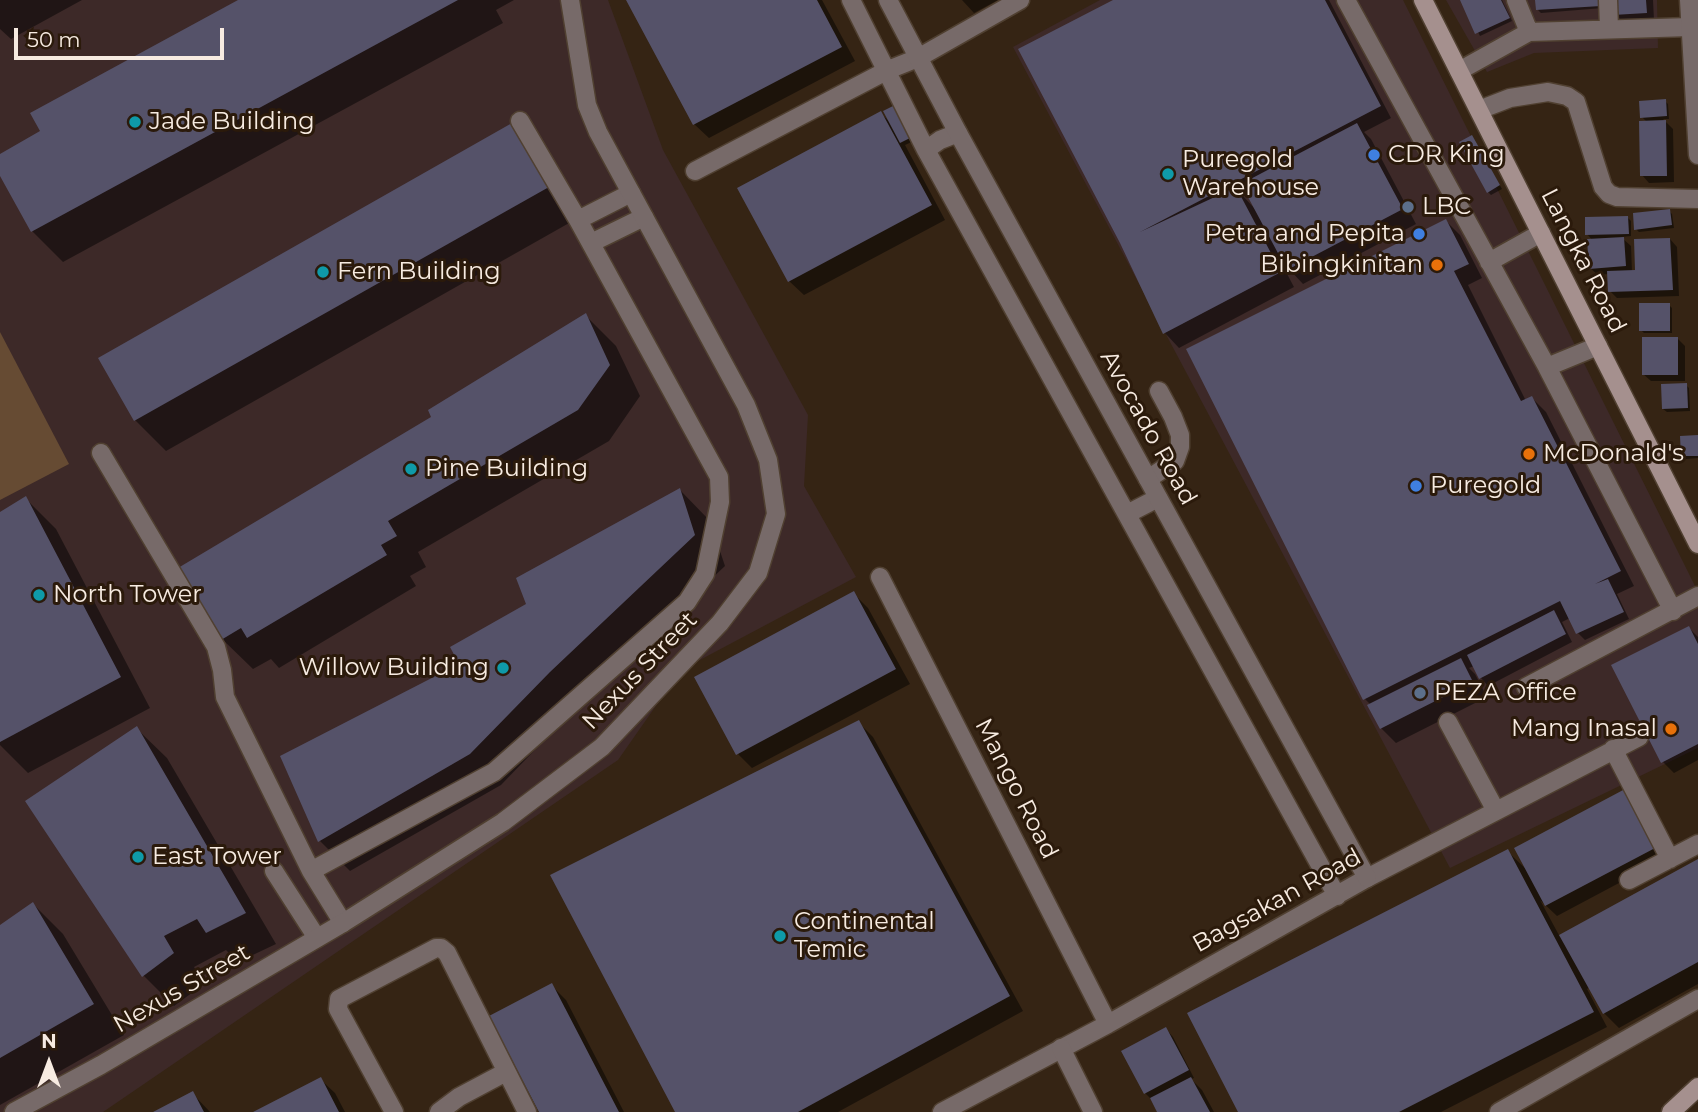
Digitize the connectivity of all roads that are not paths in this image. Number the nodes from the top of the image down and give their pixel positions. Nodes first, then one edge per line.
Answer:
1 (570, 0) edge
2 (850, 0) edge
3 (888, 0) edge
4 (1020, 0) edge
5 (1346, 0) edge
6 (1423, 0) edge
7 (1516, 0) edge
8 (1608, 0) edge
9 (1689, 0) edge
10 (1690, 27) junction
11 (1609, 28) junction
12 (1529, 32) junction
13 (918, 58) junction
14 (888, 70) junction
15 (1459, 71) junction
16 (1479, 110) junction
17 (520, 121) dead end
18 (958, 133) junction
19 (926, 150) junction
20 (1698, 155) edge
21 (695, 171) dead end
22 (631, 193) junction
23 (1698, 199) edge
24 (644, 217) junction
25 (578, 220) junction
26 (1541, 233) junction
27 (591, 243) junction
28 (1489, 262) junction
29 (1598, 346) junction
30 (1547, 367) junction
31 (1159, 391) dead end
32 (101, 453) dead end
33 (1148, 479) junction
34 (1158, 498) junction
35 (1127, 514) junction
36 (1698, 544) edge
37 (880, 576) dead end
38 (1698, 596) edge
39 (1672, 611) junction
40 (1526, 687) dead end
41 (1448, 722) dead end
42 (1639, 737) dead end
43 (1613, 749) junction
44 (1496, 811) junction
45 (1698, 845) edge
46 (1670, 859) junction
47 (274, 871) dead end
48 (311, 871) junction
49 (1367, 878) junction
50 (1629, 880) dead end
51 (1337, 896) junction
52 (342, 923) junction
53 (317, 938) junction
54 (1698, 999) edge
55 (1108, 1024) junction
56 (1061, 1048) junction
57 (506, 1072) junction
58 (1698, 1087) edge
59 (946, 1111) edge
60 (14, 1112) edge
61 (394, 1112) edge
62 (439, 1112) edge
63 (527, 1112) edge
64 (1093, 1112) edge
65 (1499, 1112) edge
66 (1671, 1112) edge

1 - 22 street, Nexus Street
2 - 14 street
3 - 13 street, Avocado Road
4 - 13 street
5 - 28 street
6 - 15 street, Langka Road
7 - 12 street
8 - 11 street
9 - 10 street
10 - 11 street
10 - 20 street
11 - 12 street
12 - 15 street
13 - 14 street
13 - 18 street, Avocado Road
14 - 19 street
14 - 21 street
15 - 16 street, Langka Road
16 - 23 street
16 - 26 street, Langka Road
17 - 25 street
18 - 19 street
18 - 33 street, Avocado Road
19 - 35 street
22 - 24 street, Nexus Street
22 - 25 street
24 - 27 street
24 - 52 street, Nexus Street
25 - 27 street
26 - 28 street
26 - 29 street, Langka Road
27 - 48 street
28 - 30 street
29 - 30 street
29 - 36 street, Langka Road
30 - 39 street
31 - 33 street
32 - 48 street
33 - 34 street, Avocado Road
34 - 35 street
34 - 49 street, Avocado Road
35 - 51 street
37 - 55 street, Mango Road
38 - 39 street
39 - 40 street
41 - 44 street
42 - 43 street, Bagsakan Road
43 - 44 street, Bagsakan Road
43 - 46 street
44 - 49 street, Bagsakan Road
45 - 46 street
46 - 50 street
47 - 53 street
48 - 52 street
49 - 51 street, Bagsakan Road
51 - 55 street, Bagsakan Road
52 - 53 street, Nexus Street
53 - 60 street, Nexus Street
54 - 65 street
55 - 56 street, Bagsakan Road
56 - 59 street, Bagsakan Road
56 - 64 street
57 - 61 street
57 - 62 street
57 - 63 street
58 - 66 street

